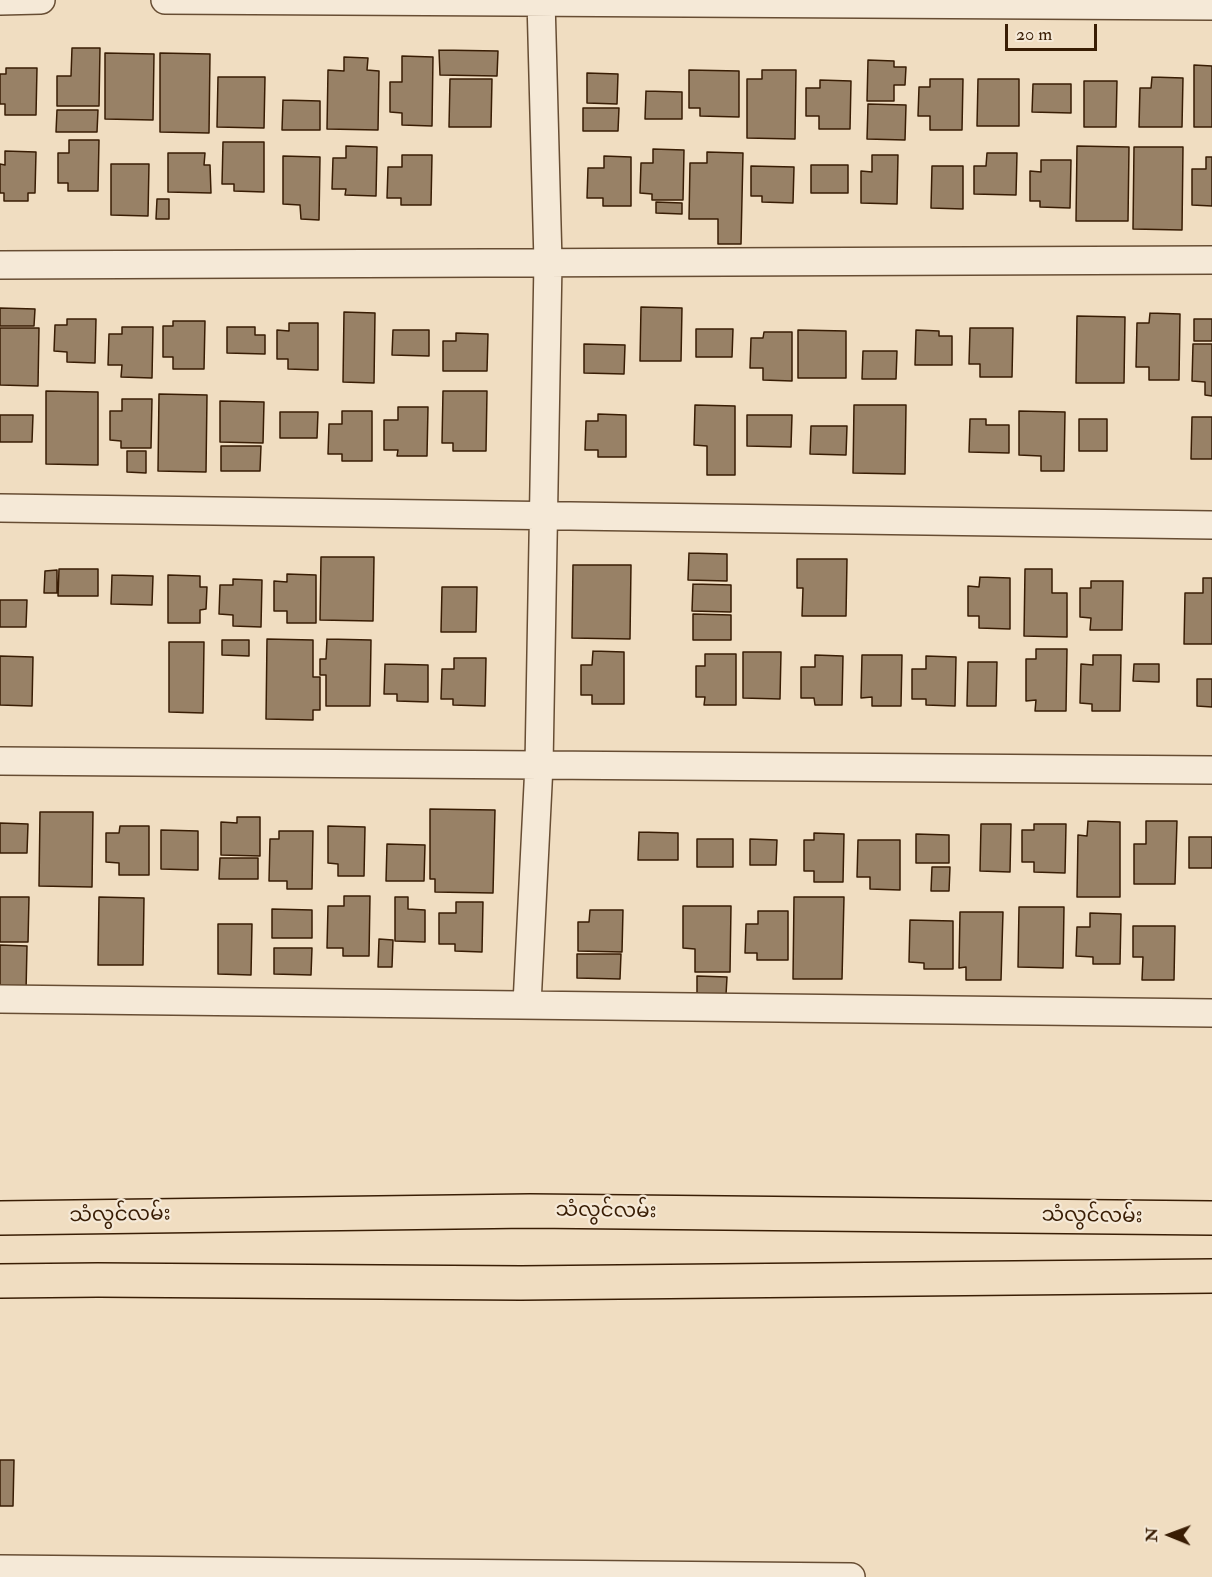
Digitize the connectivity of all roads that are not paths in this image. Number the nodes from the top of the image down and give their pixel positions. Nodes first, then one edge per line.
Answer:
1 (41, 0) edge
2 (165, 0) edge
3 (0, 1) edge
4 (541, 1) edge
5 (1212, 6) edge
6 (1212, 260) edge
7 (548, 262) junction
8 (0, 265) edge
9 (0, 508) edge
10 (543, 516) junction
11 (1212, 525) edge
12 (0, 760) edge
13 (539, 765) junction
14 (1212, 770) edge
15 (0, 999) edge
16 (527, 1004) junction
17 (1212, 1013) edge
18 (0, 1218) edge
19 (1212, 1218) edge
20 (1212, 1276) edge
21 (0, 1281) edge
22 (0, 1569) edge
23 (536, 1576) edge
24 (851, 1577) edge

1 - 3 street
2 - 4 street
4 - 5 street
4 - 7 street
6 - 7 street
7 - 8 street
7 - 10 street
9 - 10 street
10 - 11 street
10 - 13 street
12 - 13 street
13 - 14 street
13 - 16 street
15 - 16 street
16 - 17 street
18 - 19 main road, သံလွင်လမ်း
20 - 21 main road
22 - 23 street
23 - 24 street

